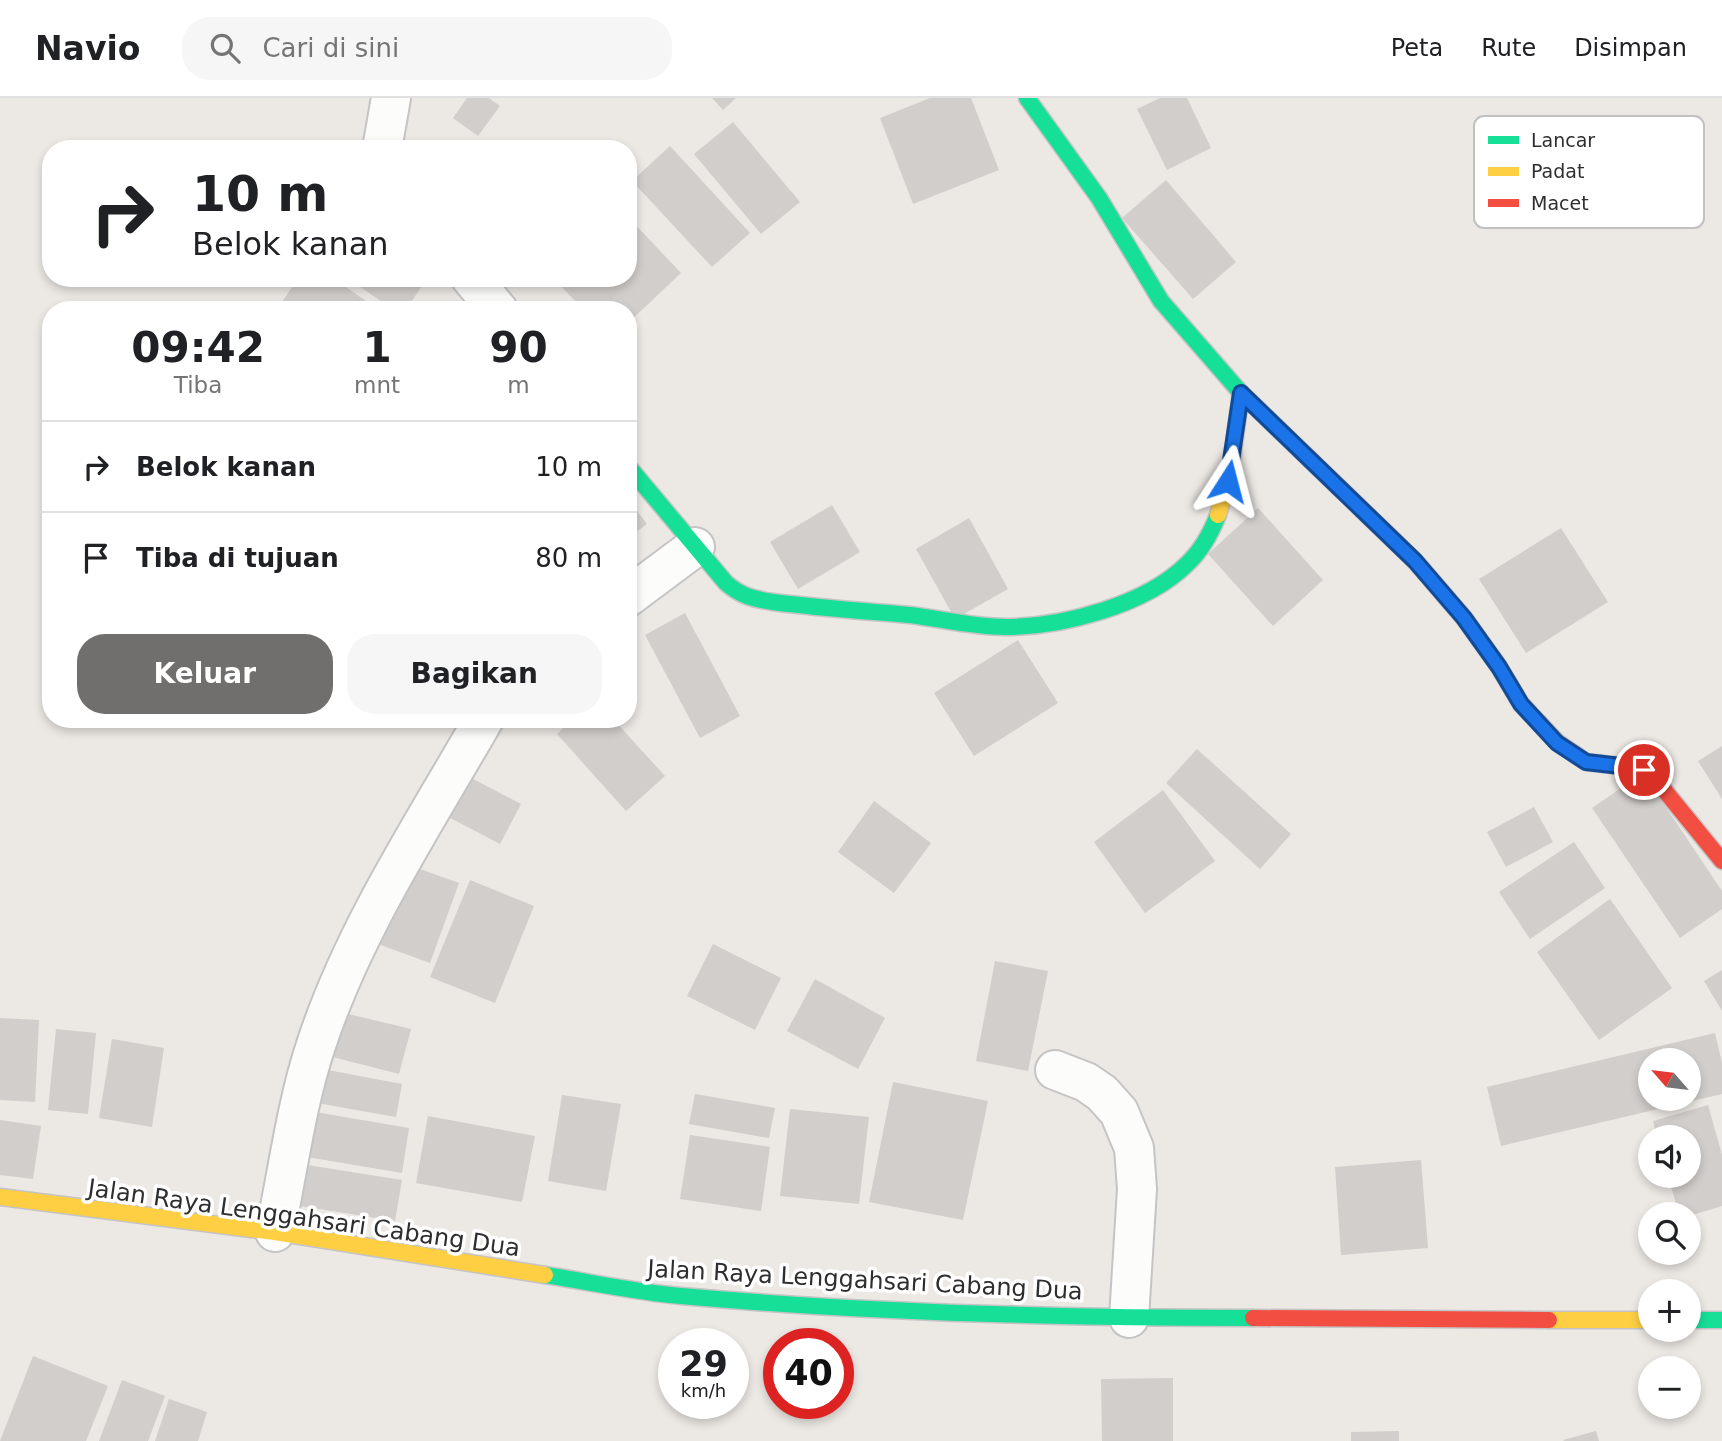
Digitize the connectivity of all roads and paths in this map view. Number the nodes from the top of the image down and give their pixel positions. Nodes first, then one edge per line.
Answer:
1 (391, 98) edge
2 (1027, 98) edge
3 (384, 140) edge
4 (479, 287) edge
5 (490, 301) edge
6 (1241, 393) junction
7 (637, 477) edge
8 (695, 547) junction
9 (637, 590) edge
10 (479, 728) edge
11 (1722, 861) edge
12 (1055, 1070) dead end
13 (0, 1196) edge
14 (275, 1232) junction
15 (1129, 1318) junction
16 (1638, 1320) edge
17 (1701, 1320) edge
18 (1722, 1320) edge

1 - 3 street
2 - 6 street
4 - 5 street
6 - 8 street
6 - 11 street
7 - 8 street
8 - 9 street
10 - 14 street
12 - 15 street
13 - 14 street, Jalan Raya Lenggahsari Cabang Dua
14 - 15 street, Jalan Raya Lenggahsari Cabang Dua
15 - 16 street, Jalan Raya Lenggahsari Cabang Dua
17 - 18 street

